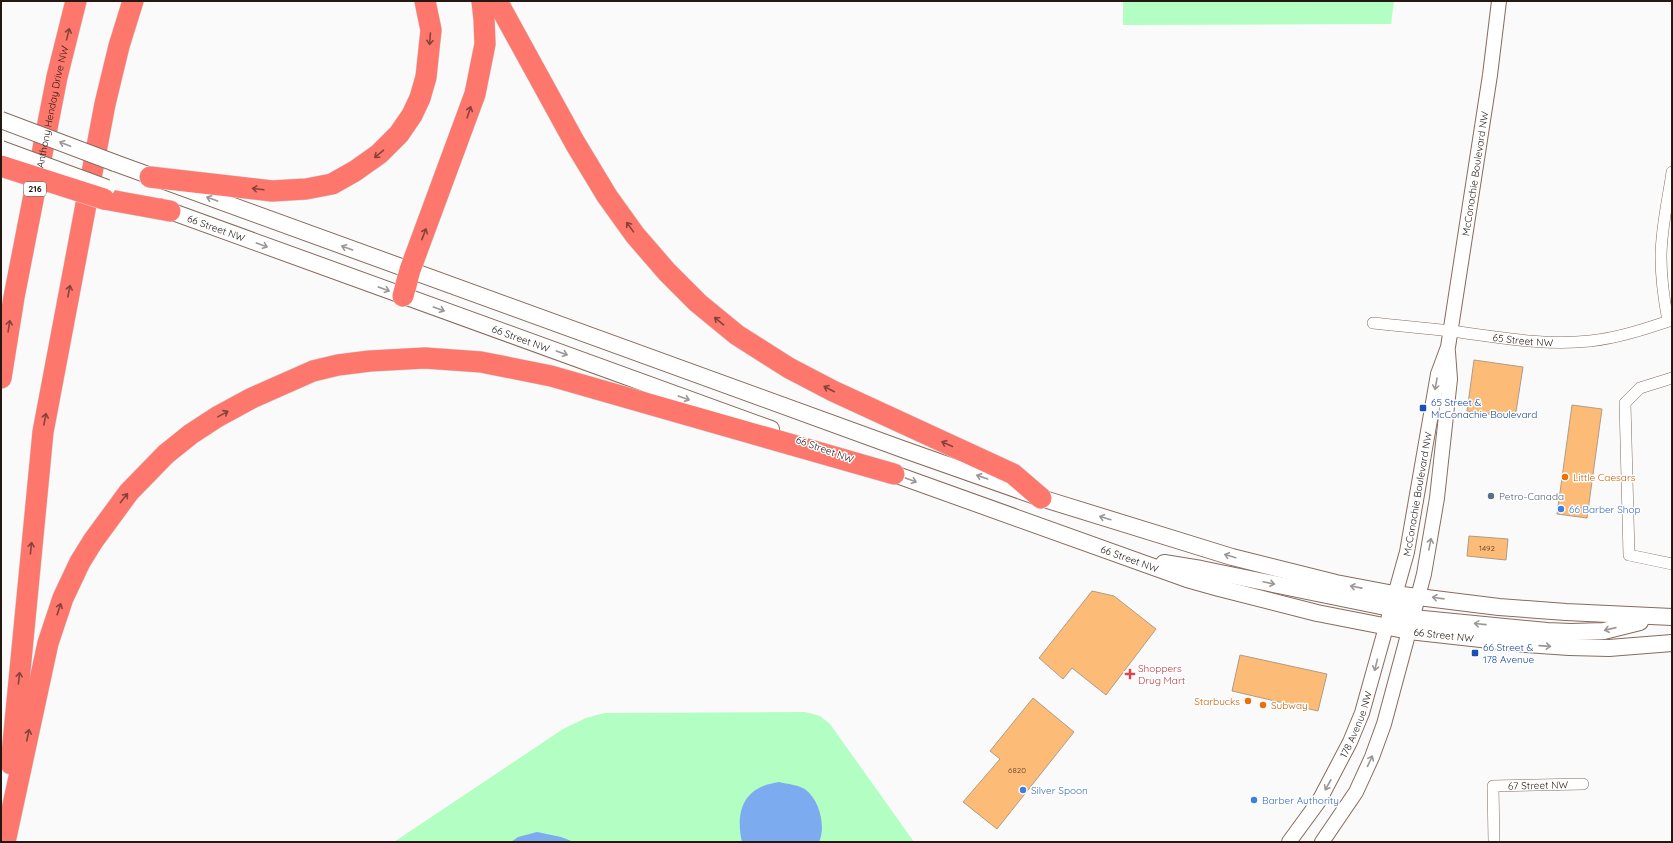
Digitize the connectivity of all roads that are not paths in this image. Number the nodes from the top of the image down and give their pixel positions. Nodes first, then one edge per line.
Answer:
1 (76, 1) edge
2 (133, 1) edge
3 (424, 1) edge
4 (482, 1) edge
5 (497, 1) edge
6 (1499, 1) edge
7 (1, 120) edge
8 (1, 149) edge
9 (1, 166) edge
10 (1672, 172) edge
11 (150, 177) junction
12 (105, 194) junction
13 (170, 211) joint
14 (410, 270) junction
15 (403, 296) junction
16 (1670, 321) edge
17 (1373, 323) dead end
18 (1450, 331) junction
19 (1448, 347) junction
20 (1, 378) edge
21 (1672, 378) edge
22 (894, 474) junction
23 (1041, 498) junction
24 (1134, 560) junction
25 (1672, 564) edge
26 (1418, 596) junction
27 (1392, 601) junction
28 (1667, 617) edge
29 (1411, 624) junction
30 (1385, 627) junction
31 (1672, 643) edge
32 (1583, 784) dead end
33 (4, 842) edge
34 (1289, 842) edge
35 (1322, 842) edge
36 (1494, 842) edge

20 -> 1 highway, Anthony Henday Drive NW / 216
33 -> 2 highway
3 -> 11 highway
14 -> 4 highway
23 -> 5 highway
6 - 18 street, McConachie Boulevard NW
11 -> 7 main road, bridge
8 - 12 main road, bridge
9 - 12 highway, bridge
10 - 16 street
14 -> 11 main road
12 - 13 highway
13 -> 15 main road, 66 Street NW
14 - 15 highway
23 -> 14 main road
15 -> 22 main road, 66 Street NW
16 - 18 street, 65 Street NW
17 - 18 street, 65 Street NW
18 - 19 street, McConachie Boulevard NW
26 -> 19 street, McConachie Boulevard NW
19 -> 27 street, McConachie Boulevard NW
21 - 25 street
22 -> 24 main road, 66 Street NW
33 -> 22 highway
27 -> 23 main road
24 -> 27 main road
24 - 30 main road, 66 Street NW
26 - 27 main road
28 -> 26 main road
26 - 29 street
27 - 30 street, 178 Avenue NW
28 -> 29 main road
29 - 30 main road, 66 Street NW
29 -> 31 main road, 66 Street NW
35 -> 29 street
30 -> 34 street, 178 Avenue NW
32 - 36 street, 67 Street NW

